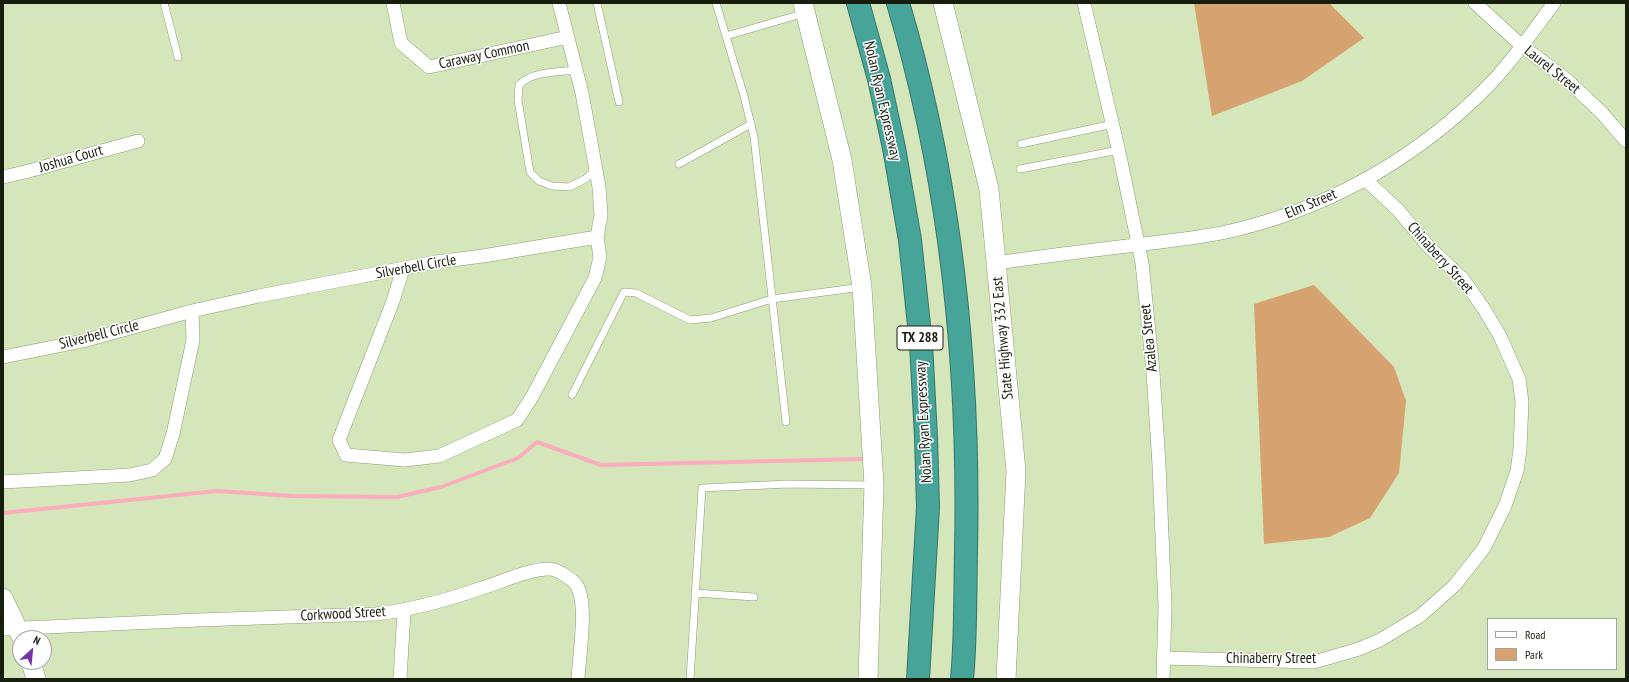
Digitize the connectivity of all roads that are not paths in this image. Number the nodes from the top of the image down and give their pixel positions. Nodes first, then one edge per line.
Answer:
1 (164, 3) edge
2 (393, 3) edge
3 (560, 3) edge
4 (597, 3) edge
5 (716, 3) edge
6 (858, 3) edge
7 (898, 3) edge
8 (943, 3) edge
9 (1084, 3) edge
10 (1475, 3) edge
11 (1554, 3) edge
12 (804, 8) edge
13 (726, 36) junction
14 (568, 37) junction
15 (1522, 46) junction
16 (178, 57) dead end
17 (576, 70) junction
18 (619, 102) dead end
19 (751, 124) junction
20 (1113, 124) junction
21 (138, 141) dead end
22 (1626, 141) edge
23 (1021, 144) dead end
24 (1119, 150) junction
25 (679, 164) dead end
26 (1020, 169) dead end
27 (596, 170) junction
28 (3, 177) edge
29 (1366, 180) junction
30 (597, 237) junction
31 (1139, 244) junction
32 (996, 263) junction
33 (402, 269) junction
34 (862, 287) junction
35 (772, 299) junction
36 (192, 311) junction
37 (3, 357) edge
38 (572, 395) dead end
39 (786, 422) dead end
40 (3, 482) edge
41 (874, 485) junction
42 (695, 593) junction
43 (754, 597) dead end
44 (3, 598) edge
45 (923, 607) junction
46 (404, 611) junction
47 (14, 630) edge
48 (46, 630) edge
49 (1164, 658) junction
50 (400, 679) edge
51 (578, 679) edge
52 (690, 679) edge
53 (868, 679) edge
54 (910, 679) edge
55 (918, 679) edge
56 (962, 679) edge
57 (1006, 679) edge
58 (1163, 679) edge

1 - 16 lane
2 - 14 street, Caraway Common
3 - 14 street
4 - 18 lane
5 - 13 lane
6 - 45 highway, Nolan Ryan Expressway / TX 288
7 - 56 highway, TX 288
8 - 32 main road, State Highway 332 East
9 - 20 street, Azalea Street
10 - 15 street, Laurel Street
11 - 15 street, Elm Street
12 - 13 lane
12 - 34 main road
13 - 19 lane
14 - 17 street
15 - 22 street, Laurel Street
15 - 29 street, Elm Street
17 - 27 street
17 - 27 lane
19 - 25 lane
19 - 35 lane
20 - 23 lane
20 - 24 street, Azalea Street
21 - 28 street, Joshua Court
24 - 26 lane
24 - 31 street, Azalea Street
27 - 30 street
29 - 31 street, Elm Street
29 - 49 street, Chinaberry Street
30 - 33 street, Silverbell Circle
30 - 33 street
31 - 32 street, Elm Street
31 - 49 street, Azalea Street
32 - 57 main road, State Highway 332 East
33 - 36 street, Silverbell Circle
34 - 35 lane
34 - 41 main road
35 - 38 lane
35 - 39 lane
36 - 37 street, Silverbell Circle
36 - 40 street
41 - 42 lane
41 - 53 main road
42 - 43 lane
42 - 52 lane
44 - 47 main road
45 - 54 highway
45 - 55 highway, Nolan Ryan Expressway / TX 288
46 - 48 street, Corkwood Street
46 - 50 street
46 - 51 street, Corkwood Street
49 - 58 street, Azalea Street

